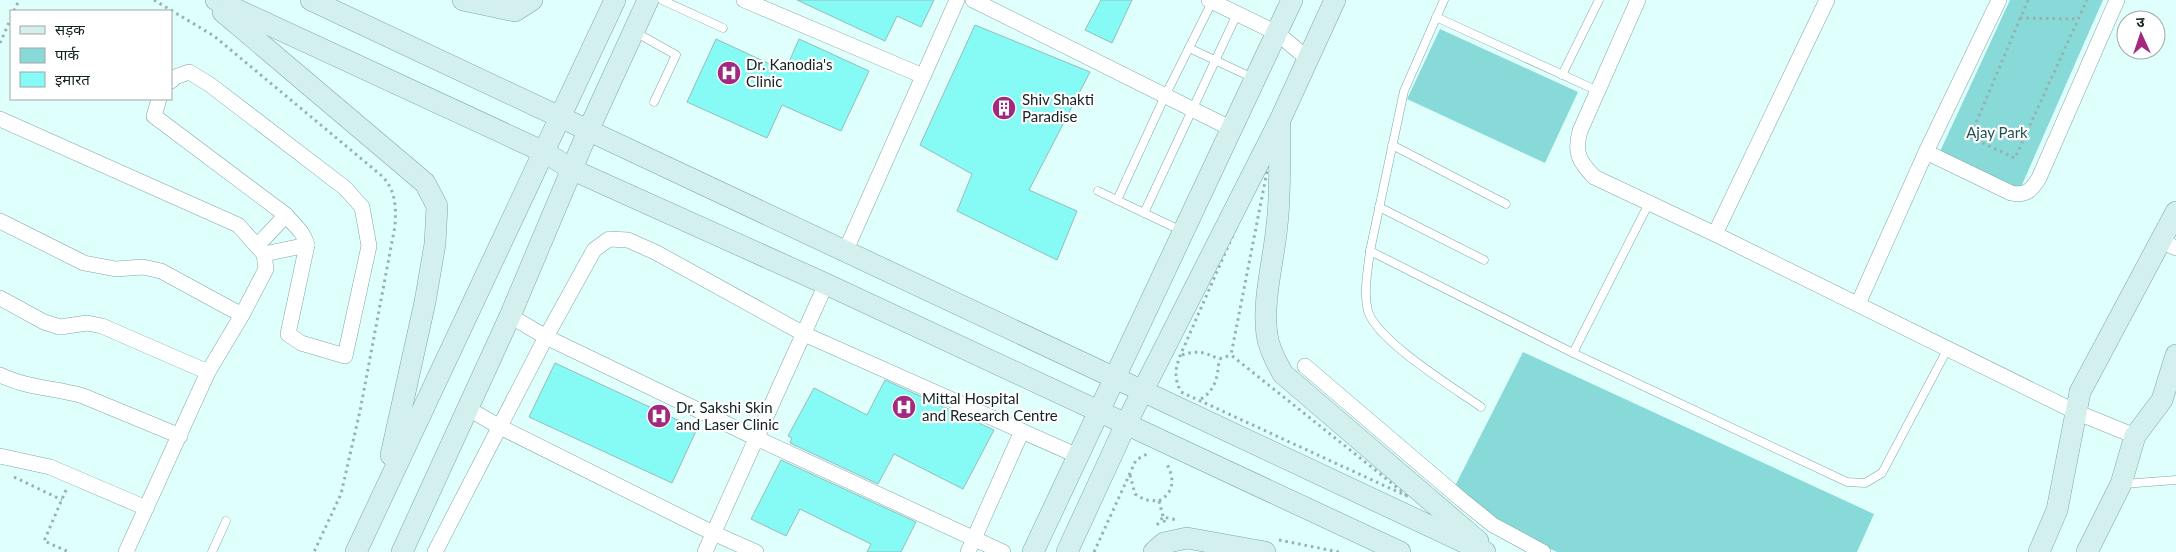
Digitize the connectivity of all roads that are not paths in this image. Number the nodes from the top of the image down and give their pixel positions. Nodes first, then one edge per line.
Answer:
1 (209, 0) edge
2 (216, 0) edge
3 (311, 0) edge
4 (463, 0) edge
5 (532, 0) edge
6 (615, 0) edge
7 (648, 0) edge
8 (662, 0) edge
9 (744, 0) edge
10 (957, 0) edge
11 (972, 0) edge
12 (1335, 0) edge
13 (1444, 0) edge
14 (1599, 0) edge
15 (1638, 0) edge
16 (1827, 0) edge
17 (1999, 0) edge
18 (2117, 0) edge
19 (1210, 1) edge
20 (1290, 1) edge
21 (1238, 14) junction
22 (1436, 17) junction
23 (722, 28) dead end
24 (633, 31) junction
25 (1277, 33) junction
26 (1189, 48) junction
27 (1308, 59) junction
28 (1215, 60) junction
29 (1562, 75) junction
30 (923, 76) junction
31 (1255, 79) junction
32 (172, 80) edge
33 (1598, 91) junction
34 (1165, 96) junction
35 (158, 100) edge
36 (654, 102) dead end
37 (1192, 109) junction
38 (560, 117) junction
39 (0, 120) edge
40 (1280, 120) junction
41 (1232, 129) junction
42 (588, 131) junction
43 (1392, 145) junction
44 (544, 152) junction
45 (1926, 152) junction
46 (573, 170) junction
47 (1098, 191) dead end
48 (1117, 200) junction
49 (1649, 203) junction
50 (1506, 204) dead end
51 (1379, 207) junction
52 (2176, 212) edge
53 (1144, 213) junction
54 (286, 215) junction
55 (0, 221) edge
56 (1184, 232) junction
57 (1715, 234) junction
58 (307, 245) junction
59 (2168, 245) edge
60 (260, 250) junction
61 (1370, 251) junction
62 (844, 252) junction
63 (1484, 260) dead end
64 (826, 284) junction
65 (0, 298) edge
66 (1858, 304) junction
67 (242, 315) junction
68 (510, 316) junction
69 (804, 334) junction
70 (546, 337) junction
71 (1948, 348) junction
72 (1573, 353) junction
73 (2176, 355) edge
74 (1306, 366) dead end
75 (208, 372) junction
76 (0, 375) edge
77 (1115, 379) junction
78 (1142, 392) junction
79 (1481, 407) dead end
80 (467, 408) junction
81 (1098, 412) junction
82 (2076, 412) junction
83 (1126, 424) junction
84 (500, 427) junction
85 (1022, 430) junction
86 (180, 436) junction
87 (2135, 436) junction
88 (756, 438) junction
89 (0, 456) edge
90 (1078, 456) junction
91 (2176, 480) edge
92 (2121, 484) junction
93 (382, 494) junction
94 (146, 508) junction
95 (226, 521) dead end
96 (713, 533) junction
97 (971, 545) edge
98 (1162, 547) edge
99 (126, 552) edge
100 (212, 552) edge
101 (356, 552) edge
102 (402, 552) edge
103 (435, 552) edge
104 (705, 552) edge
105 (756, 552) edge
106 (1004, 552) edge
107 (1033, 552) edge
108 (1067, 552) edge
109 (1266, 552) edge
110 (1400, 552) edge
111 (1485, 552) edge
112 (1490, 552) edge
113 (1543, 552) edge
114 (2039, 552) edge
115 (2087, 552) edge

1 - 93 main road
2 - 44 main road
3 - 38 main road
4 - 5 main road
6 - 38 main road
7 - 24 main road
8 - 23 lane
9 - 30 street
10 - 30 street
11 - 34 street
12 - 27 main road
13 - 22 lane
14 - 29 lane
15 - 33 street
16 - 57 street
17 - 45 street
18 - 45 street
19 - 21 street
19 - 26 lane
20 - 25 main road
21 - 25 street
21 - 28 lane
22 - 29 lane
22 - 43 lane
24 - 36 lane
24 - 42 main road
25 - 27 street
25 - 31 main road
26 - 28 lane
26 - 34 lane
27 - 40 main road
28 - 31 lane
28 - 37 lane
29 - 33 lane
30 - 62 street
31 - 41 main road
32 - 58 street
33 - 49 street
34 - 37 street
34 - 48 lane
35 - 54 street
37 - 41 street
37 - 53 lane
38 - 42 main road
38 - 44 main road
39 - 60 street
40 - 78 main road
40 - 112 main road
41 - 56 main road
42 - 46 main road
42 - 62 main road
43 - 50 lane
43 - 51 lane
44 - 46 main road
44 - 93 main road
45 - 66 street
46 - 64 main road
46 - 68 main road
47 - 48 lane
48 - 53 lane
49 - 57 street
49 - 72 lane
51 - 61 lane
51 - 63 lane
52 - 59 main road
53 - 56 lane
54 - 58 street
54 - 60 street
55 - 67 street
56 - 77 main road
57 - 66 street
58 - 60 street
59 - 82 main road
60 - 67 street
61 - 72 lane
61 - 79 lane
62 - 77 main road
64 - 69 street
64 - 81 main road
65 - 75 street
66 - 71 street
67 - 75 street
68 - 70 street
68 - 80 main road
69 - 70 street
69 - 85 street
69 - 88 street
70 - 84 street
70 - 88 street
71 - 72 lane
71 - 82 street
73 - 87 main road
74 - 113 street
75 - 86 street
76 - 86 street
77 - 78 main road
77 - 81 main road
78 - 83 main road
78 - 111 main road
80 - 84 street
80 - 102 main road
81 - 83 main road
81 - 90 main road
82 - 87 street
82 - 114 main road
83 - 108 main road
83 - 110 main road
84 - 96 street
84 - 103 street
85 - 90 street
85 - 97 street
86 - 94 street
87 - 92 main road
88 - 96 street
88 - 97 street
89 - 94 street
90 - 107 main road
91 - 92 lane
92 - 115 main road
93 - 101 main road
94 - 99 street
95 - 100 lane
96 - 104 street
96 - 105 street
97 - 106 street
98 - 109 main road

